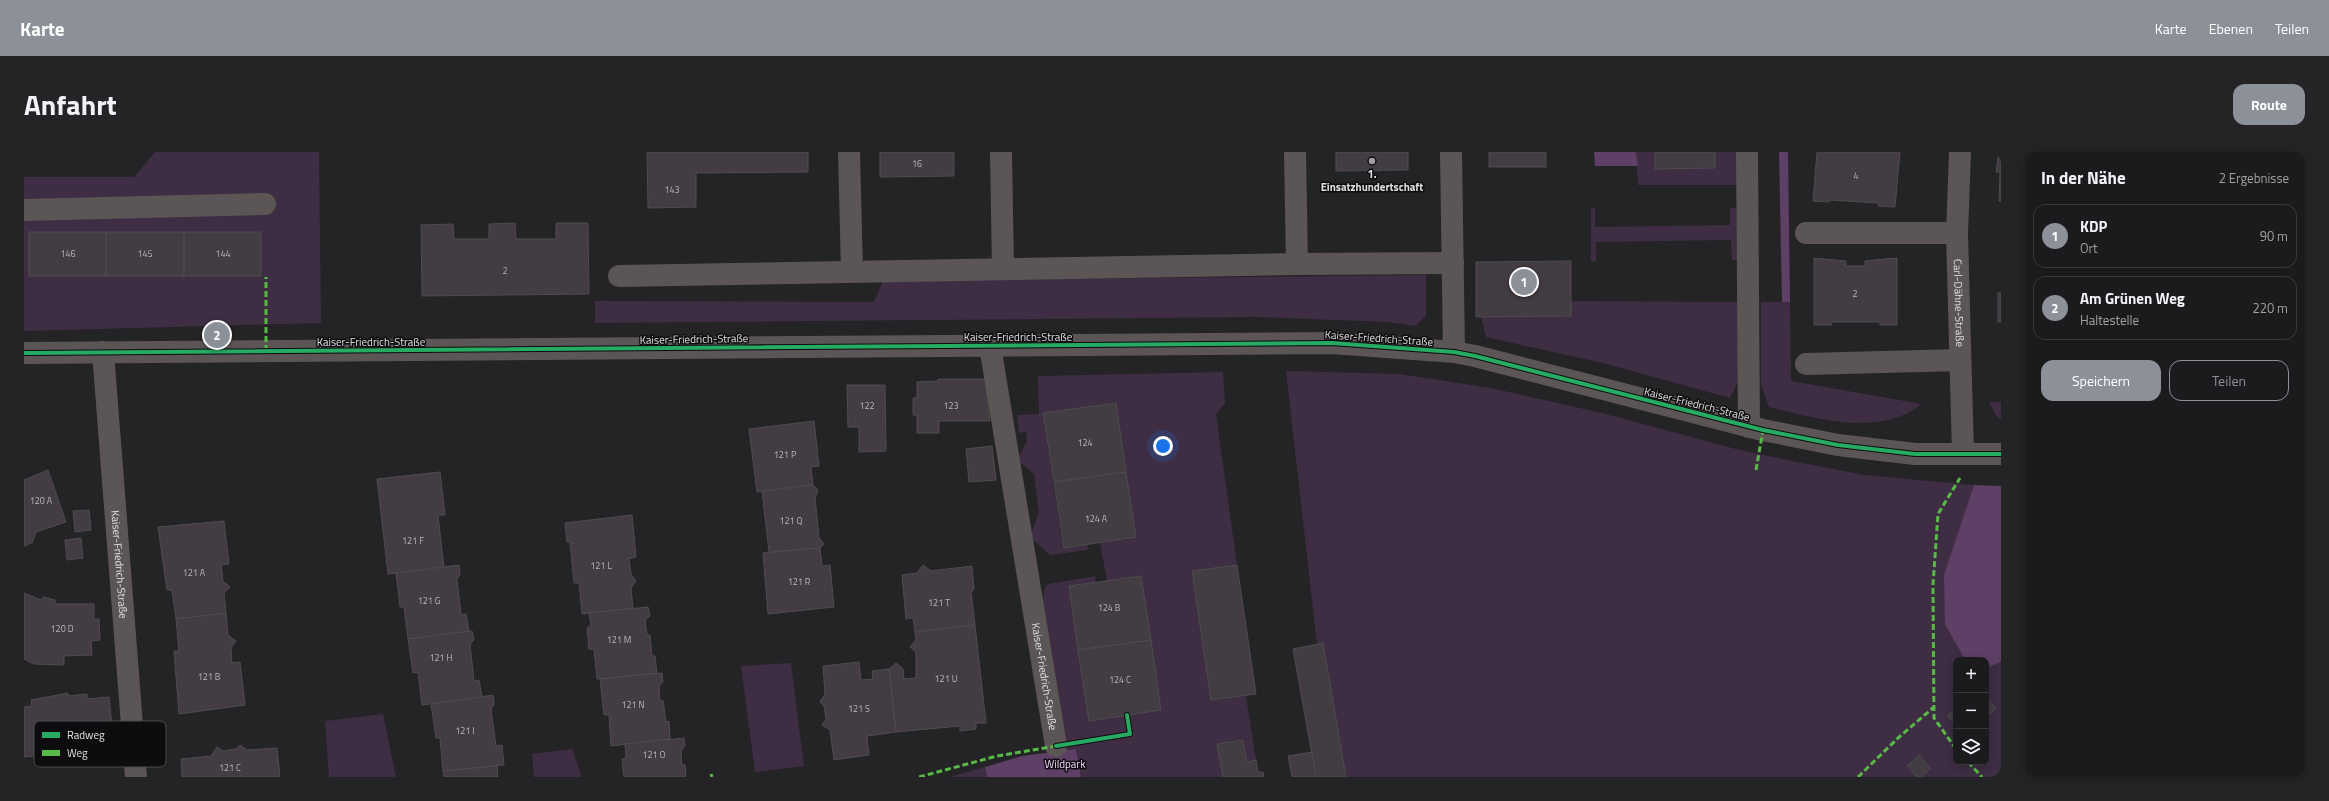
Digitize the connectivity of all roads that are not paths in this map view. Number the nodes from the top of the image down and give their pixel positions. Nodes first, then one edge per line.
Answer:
1 (849, 152) edge
2 (1001, 152) edge
3 (1295, 152) edge
4 (1451, 152) edge
5 (1747, 152) edge
6 (1960, 152) edge
7 (265, 204) dead end
8 (24, 210) edge
9 (1806, 233) dead end
10 (1957, 233) junction
11 (1453, 263) junction
12 (1297, 264) junction
13 (1003, 269) junction
14 (852, 272) junction
15 (619, 276) dead end
16 (990, 346) junction
17 (103, 352) junction
18 (1454, 352) junction
19 (24, 353) edge
20 (1960, 360) junction
21 (1806, 364) dead end
22 (1749, 427) junction
23 (1963, 454) junction
24 (2001, 454) edge
25 (132, 721) edge
26 (1056, 746) dead end
27 (135, 767) edge
28 (136, 777) edge

1 - 14 street
2 - 13 street
3 - 12 street
4 - 11 street
5 - 22 street, Kaiser-Friedrich-Straße
6 - 10 street, Carl-Dähne-Straße
7 - 8 street
9 - 10 street
10 - 20 street, Carl-Dähne-Straße
11 - 12 street
11 - 18 street
12 - 13 street
13 - 14 street
14 - 15 street
16 - 17 street, Kaiser-Friedrich-Straße
16 - 18 street, Kaiser-Friedrich-Straße
16 - 26 street, Kaiser-Friedrich-Straße
17 - 19 street, Kaiser-Friedrich-Straße
17 - 25 street, Kaiser-Friedrich-Straße
18 - 22 street, Kaiser-Friedrich-Straße
20 - 21 street
20 - 23 street, Carl-Dähne-Straße
22 - 23 street, Kaiser-Friedrich-Straße
23 - 24 street, Kaiser-Friedrich-Straße
27 - 28 street, Kaiser-Friedrich-Straße

